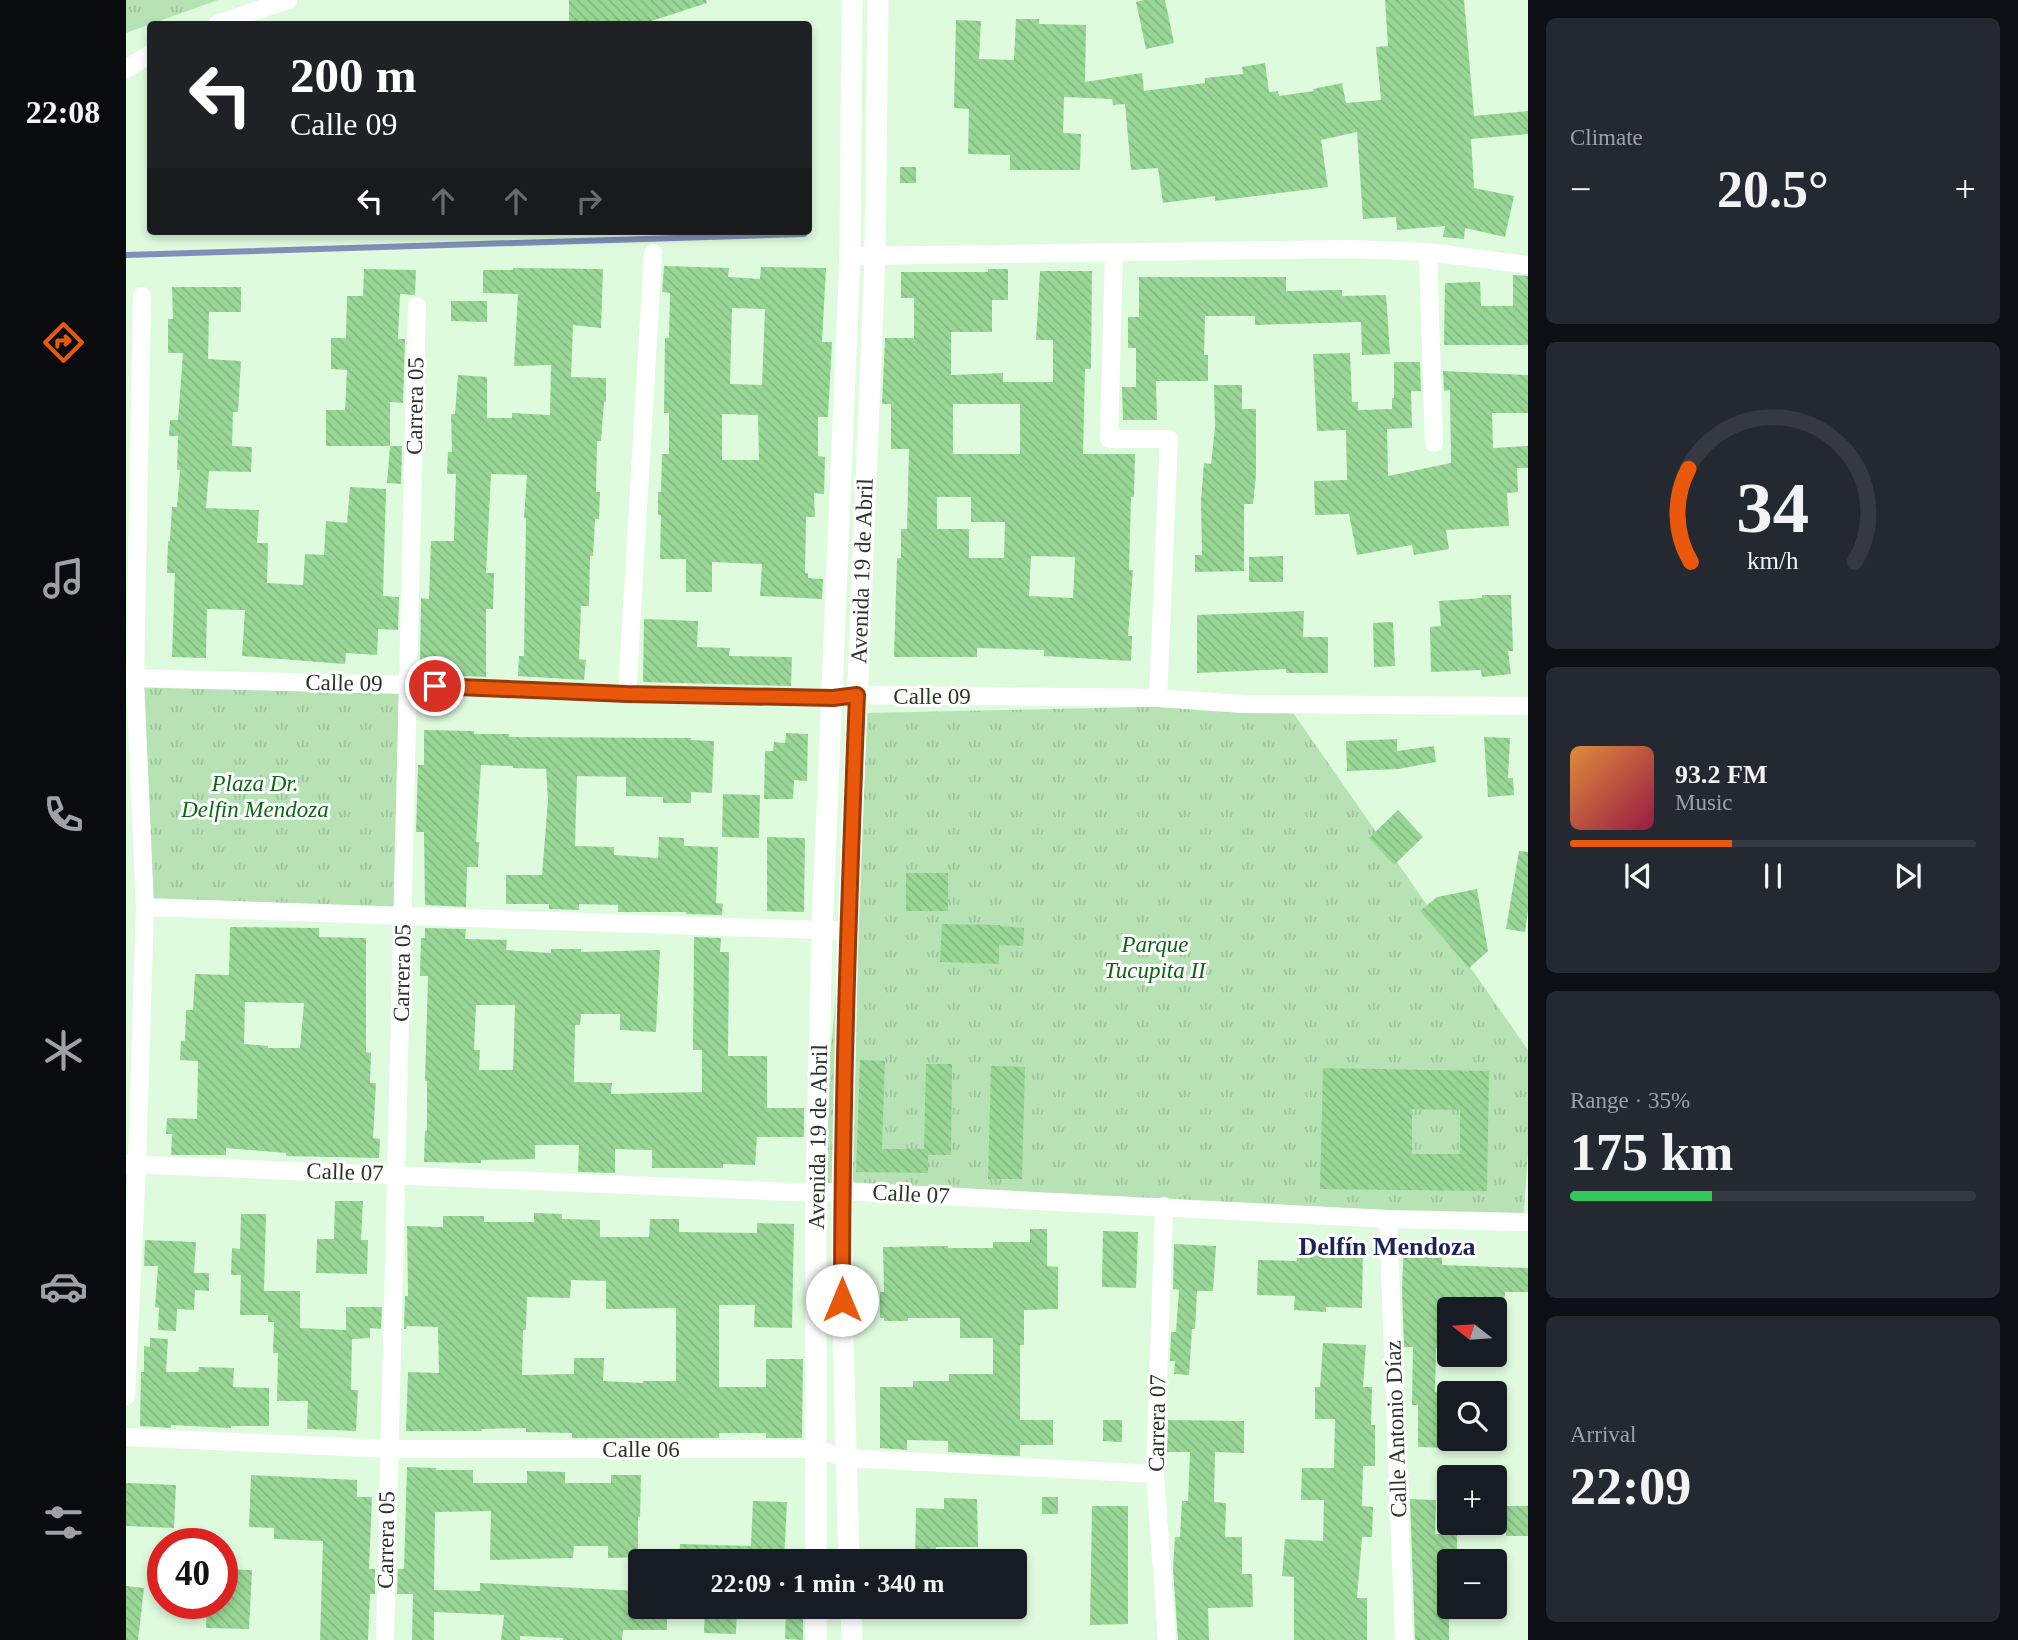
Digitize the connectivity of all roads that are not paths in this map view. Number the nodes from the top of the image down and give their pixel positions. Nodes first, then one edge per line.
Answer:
1 (288, 0) edge
2 (852, 0) edge
3 (878, 0) edge
4 (226, 21) edge
5 (147, 56) edge
6 (126, 69) edge
7 (1114, 252) junction
8 (1428, 252) junction
9 (653, 253) dead end
10 (875, 255) junction
11 (850, 256) junction
12 (1528, 265) edge
13 (142, 296) dead end
14 (417, 306) dead end
15 (1434, 443) dead end
16 (130, 679) edge
17 (408, 685) junction
18 (627, 694) junction
19 (857, 695) junction
20 (833, 698) junction
21 (1158, 698) junction
22 (1528, 706) edge
23 (145, 908) junction
24 (403, 916) junction
25 (848, 930) junction
26 (822, 931) junction
27 (131, 1164) edge
28 (397, 1175) junction
29 (842, 1191) junction
30 (816, 1194) junction
31 (1164, 1206) junction
32 (1388, 1219) junction
33 (1528, 1222) edge
34 (126, 1396) edge
35 (126, 1437) edge
36 (388, 1449) junction
37 (816, 1449) junction
38 (846, 1458) junction
39 (1155, 1474) junction
40 (816, 1549) edge
41 (849, 1549) edge
42 (816, 1619) edge
43 (851, 1619) edge
44 (385, 1640) edge
45 (816, 1640) edge
46 (852, 1640) edge
47 (1167, 1640) edge
48 (1404, 1640) edge

1 - 4 street
2 - 11 street, Avenida 19 de Abril
3 - 10 street, Avenida 19 de Abril
5 - 6 street
7 - 8 street
7 - 10 street
7 - 21 street
8 - 12 street
8 - 15 street
9 - 18 street
10 - 11 street
10 - 19 street, Avenida 19 de Abril
11 - 20 street, Avenida 19 de Abril
13 - 16 street
14 - 17 street, Carrera 05
16 - 17 street, Calle 09
16 - 23 street
17 - 18 street, Calle 09
17 - 24 street, Carrera 05
18 - 20 street, Calle 09
19 - 20 street, Calle 09
19 - 21 street, Calle 09
19 - 25 street, Avenida 19 de Abril
20 - 26 street, Avenida 19 de Abril
21 - 22 street, Calle 09
23 - 24 street
23 - 27 street
24 - 26 street
24 - 28 street, Carrera 05
25 - 26 street
25 - 29 street, Avenida 19 de Abril
26 - 30 street, Avenida 19 de Abril
27 - 28 street, Calle 07
27 - 34 street
28 - 30 street, Calle 07
28 - 36 street, Carrera 05
29 - 30 street, Calle 07
29 - 31 street, Calle 07
29 - 38 street, Avenida 19 de Abril
30 - 37 street, Avenida 19 de Abril
31 - 32 street, Calle 07
31 - 39 street, Carrera 07
32 - 33 street, Calle 07
32 - 48 street, Calle Antonio Díaz
35 - 36 street, Calle 06
36 - 37 street, Calle 06
36 - 44 street, Carrera 05
37 - 38 street, Calle 06
37 - 40 street, Avenida 19 de Abril
38 - 39 street, Calle 06
38 - 41 street, Avenida 19 de Abril
39 - 47 street, Carrera 07
42 - 45 street
43 - 46 street

